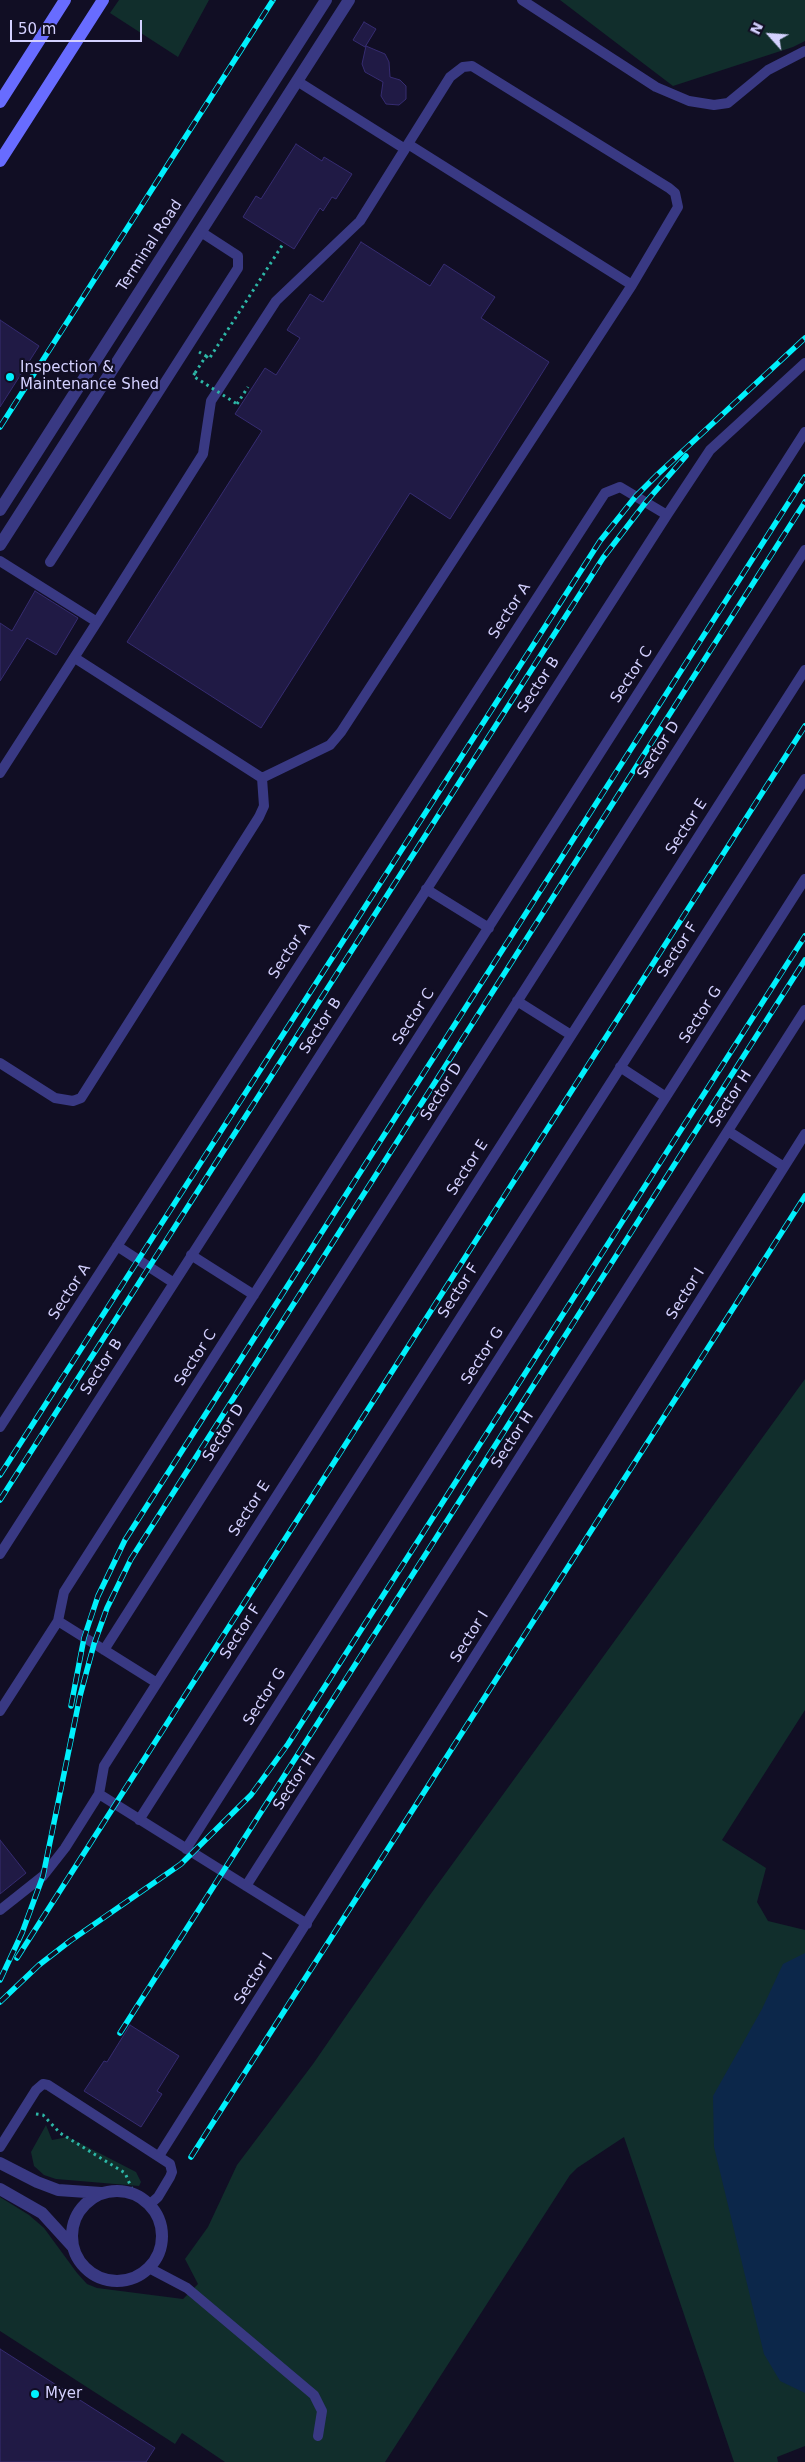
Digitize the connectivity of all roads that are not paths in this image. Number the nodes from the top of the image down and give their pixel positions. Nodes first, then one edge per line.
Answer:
1 (65, 0) edge
2 (103, 0) edge
3 (326, 0) edge
4 (349, 0) edge
5 (522, 0) edge
6 (805, 52) edge
7 (297, 81) junction
8 (0, 102) edge
9 (407, 147) junction
10 (0, 161) edge
11 (201, 232) junction
12 (632, 285) junction
13 (805, 363) edge
14 (805, 432) edge
15 (0, 510) edge
16 (667, 515) junction
17 (0, 545) edge
18 (805, 550) edge
19 (0, 561) edge
20 (50, 562) dead end
21 (97, 622) junction
22 (75, 658) junction
23 (805, 670) edge
24 (0, 773) edge
25 (262, 778) junction
26 (805, 779) edge
27 (805, 879) edge
28 (426, 889) junction
29 (488, 928) junction
30 (517, 1001) junction
31 (805, 1010) edge
32 (571, 1035) junction
33 (0, 1064) edge
34 (620, 1068) junction
35 (666, 1097) junction
36 (728, 1131) junction
37 (805, 1134) edge
38 (784, 1166) junction
39 (117, 1246) junction
40 (191, 1255) junction
41 (174, 1283) junction
42 (254, 1295) junction
43 (1, 1424) edge
44 (0, 1554) edge
45 (58, 1621) junction
46 (104, 1650) junction
47 (157, 1682) junction
48 (0, 1711) edge
49 (98, 1794) junction
50 (139, 1820) junction
51 (186, 1849) junction
52 (246, 1886) junction
53 (0, 1910) edge
54 (306, 1924) junction
55 (0, 2147) edge
56 (159, 2156) junction
57 (0, 2163) edge
58 (0, 2189) edge
59 (103, 2193) junction
60 (150, 2205) junction
61 (73, 2247) junction
62 (149, 2268) junction
63 (318, 2436) dead end

1 - 8 main road
2 - 10 main road
3 - 15 street, Terminal Road
4 - 7 street
5 - 6 lane
7 - 9 lane
7 - 11 street
9 - 12 lane
9 - 12 lane
9 - 21 lane
11 - 17 street
11 - 20 lane
12 - 25 lane
13 - 16 lane, Sector B
14 - 29 lane, Sector C
16 - 28 lane, Sector B
16 - 39 lane, Sector A
18 - 30 lane, Sector D
19 - 21 lane
21 - 22 lane
22 - 24 lane
22 - 25 lane
23 - 32 lane, Sector E
25 - 33 lane
26 - 34 lane, Sector F
27 - 35 lane, Sector G
28 - 29 lane
28 - 40 lane, Sector B
29 - 42 lane, Sector C
30 - 32 lane
30 - 46 lane, Sector D
31 - 36 lane, Sector H
32 - 47 lane, Sector E
34 - 35 lane
34 - 50 lane, Sector F
35 - 51 lane, Sector G
36 - 38 lane
36 - 52 lane, Sector H
37 - 38 lane, Sector I
38 - 54 lane, Sector I
39 - 41 lane
39 - 43 lane, Sector A
40 - 41 lane, Sector B
40 - 42 lane
41 - 44 lane, Sector B
42 - 45 lane, Sector C
45 - 46 lane
45 - 48 lane
46 - 47 lane
47 - 49 lane, Sector E
49 - 50 lane
49 - 53 lane, Sector E
50 - 51 lane
51 - 52 lane
52 - 54 lane
54 - 56 lane, Sector I
55 - 56 lane
56 - 60 lane
57 - 59 street
58 - 61 street
59 - 60 street
59 - 61 street
60 - 62 street
61 - 62 street
62 - 63 lane

